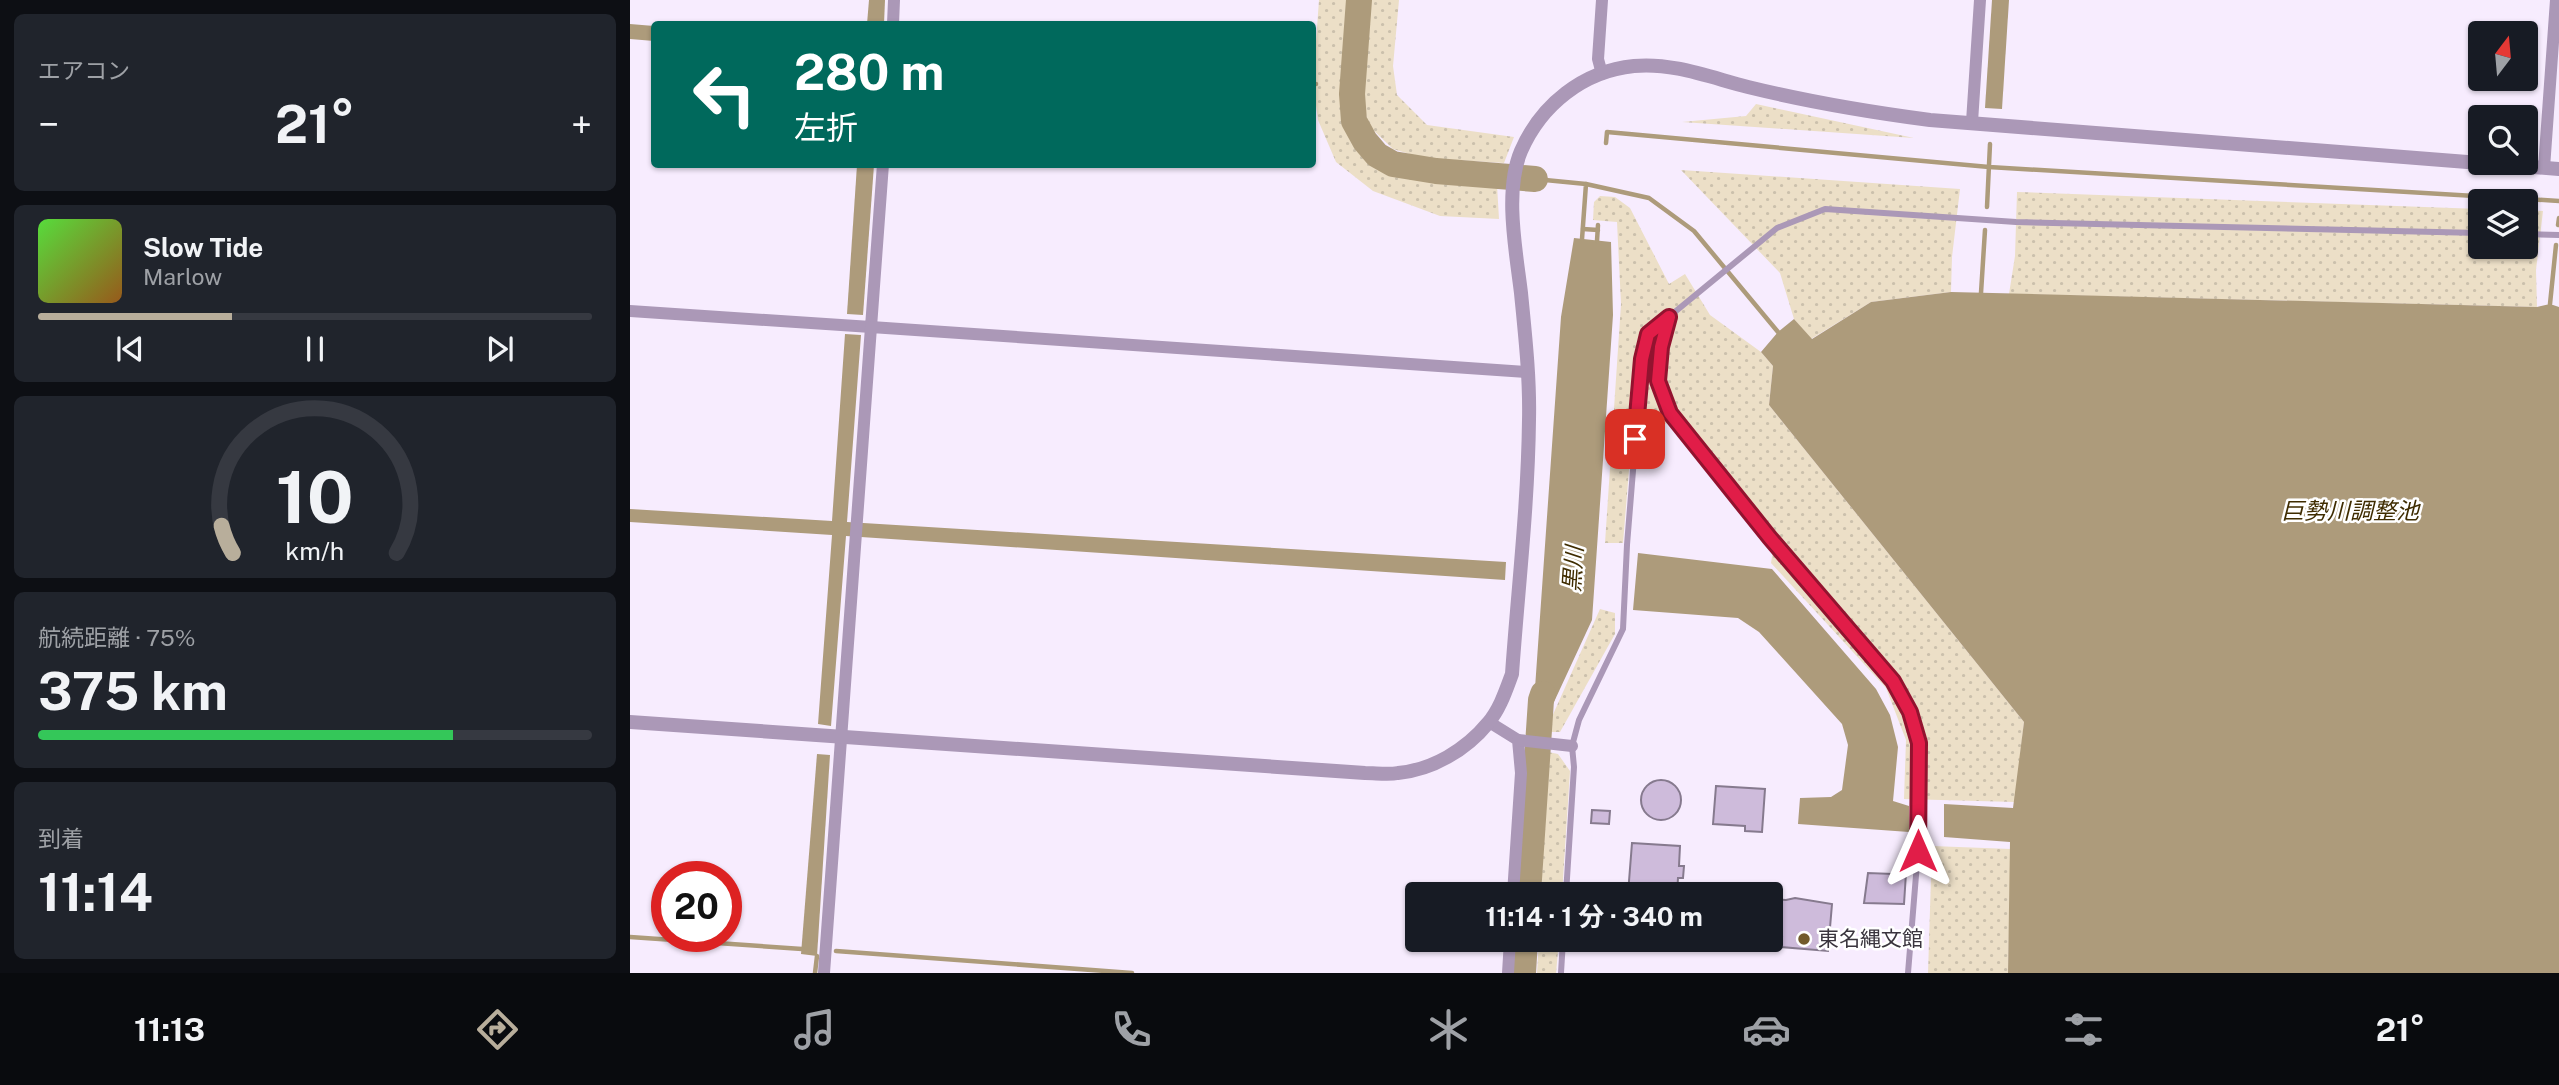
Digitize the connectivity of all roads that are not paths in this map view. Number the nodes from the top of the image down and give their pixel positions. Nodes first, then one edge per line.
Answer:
1 (894, 0) edge
2 (1602, 0) edge
3 (1980, 0) edge
4 (2556, 0) edge
5 (893, 21) edge
6 (1602, 74) junction
7 (1972, 122) junction
8 (2468, 162) edge
9 (883, 168) edge
10 (2552, 168) edge
11 (2468, 233) edge
12 (2538, 234) edge
13 (2559, 235) edge
14 (630, 311) edge
15 (1669, 317) junction
16 (871, 327) junction
17 (1527, 372) junction
18 (630, 722) edge
19 (1489, 722) junction
20 (841, 737) junction
21 (1518, 740) junction
22 (1572, 746) junction
23 (1514, 882) edge
24 (1567, 882) edge
25 (1509, 952) edge
26 (1563, 952) edge
27 (824, 973) edge
28 (1508, 973) edge
29 (1561, 973) edge
30 (1908, 973) edge

1 - 5 street
2 - 6 street
3 - 7 street
4 - 10 street
6 - 7 street
6 - 17 street
7 - 8 street
9 - 16 street
11 - 15 lane
12 - 13 lane
14 - 16 street
15 - 22 lane
15 - 30 lane
16 - 17 street
16 - 20 street
17 - 19 street
18 - 20 street
19 - 20 street
19 - 21 street
20 - 27 street
21 - 22 street
21 - 23 street
22 - 24 lane
25 - 28 street
26 - 29 lane

